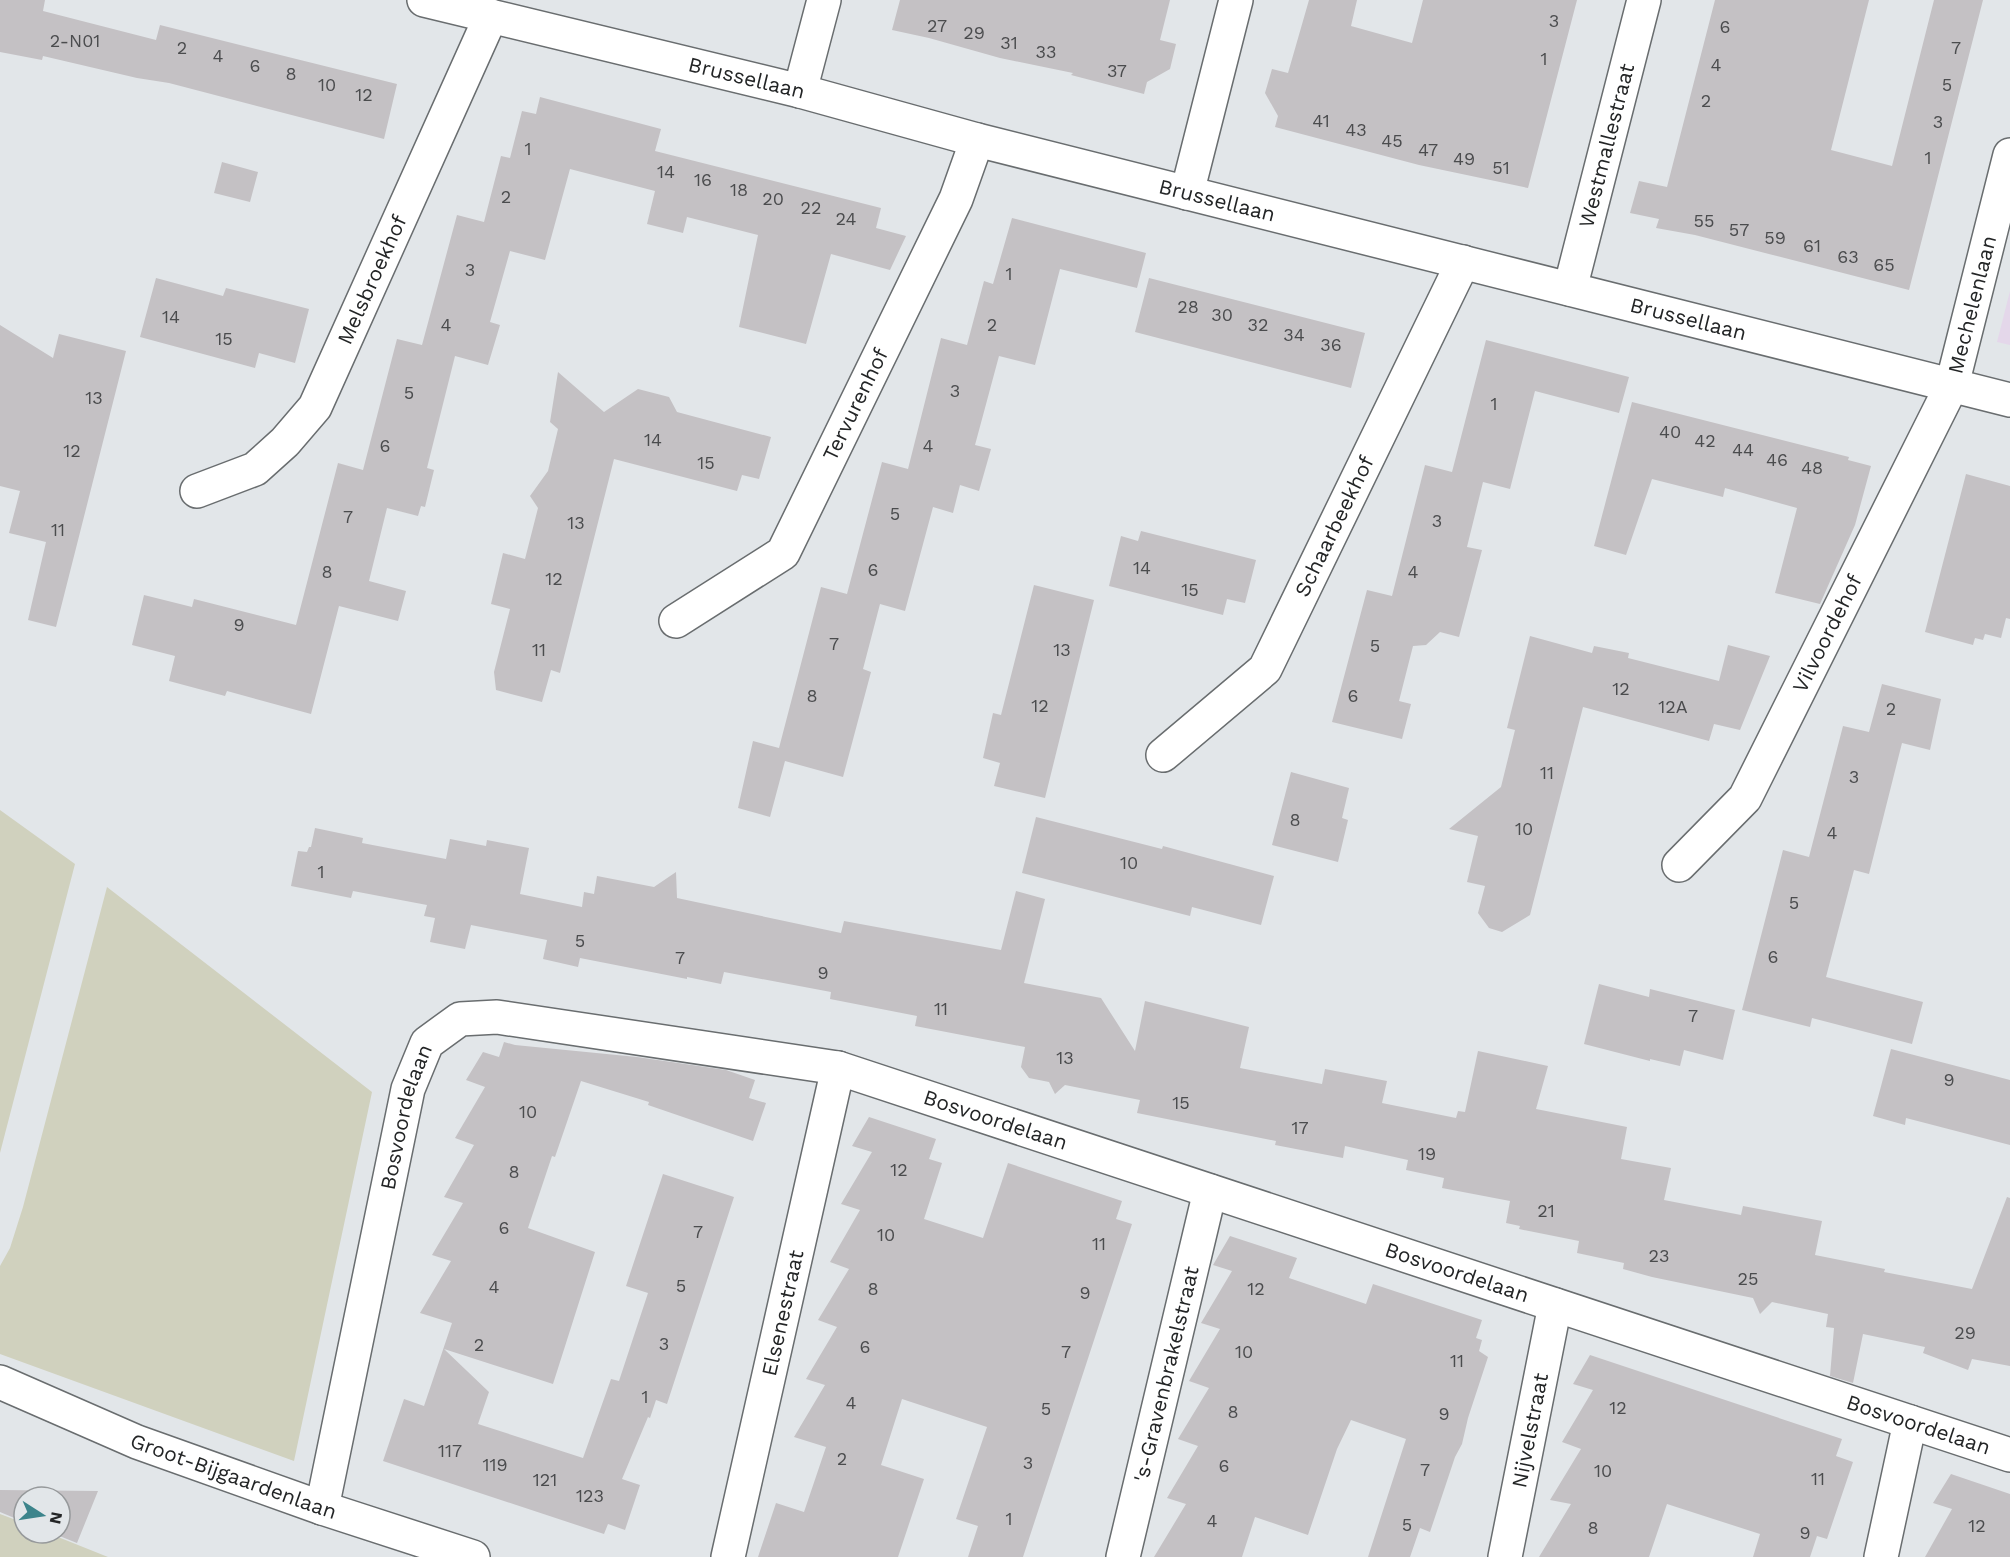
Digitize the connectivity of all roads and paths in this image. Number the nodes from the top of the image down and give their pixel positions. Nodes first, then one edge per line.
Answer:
1 (424, 0) edge
2 (824, 0) edge
3 (1236, 0) edge
4 (1644, 0) edge
5 (491, 16) junction
6 (800, 91) junction
7 (977, 140) junction
8 (2010, 155) edge
9 (1187, 193) junction
10 (1463, 262) junction
11 (1570, 290) junction
12 (1952, 385) junction
13 (2010, 400) edge
14 (197, 491) dead end
15 (676, 621) dead end
16 (1163, 755) dead end
17 (1679, 865) dead end
18 (838, 1068) junction
19 (1210, 1191) junction
20 (1555, 1305) junction
21 (0, 1382) edge
22 (1910, 1422) junction
23 (2010, 1455) edge
24 (322, 1508) junction
25 (473, 1557) edge
26 (728, 1557) edge
27 (1123, 1557) edge
28 (1505, 1557) edge
29 (1881, 1557) edge

1 - 5 street, Brussellaan
2 - 6 street
3 - 9 street
4 - 11 street, Westmallestraat
5 - 6 street, Brussellaan
5 - 14 street, Melsbroekhof
6 - 7 street, Brussellaan
7 - 9 street, Brussellaan
7 - 15 street, Tervurenhof
8 - 12 street, Mechelenlaan
9 - 10 street, Brussellaan
10 - 11 street, Brussellaan
10 - 16 street, Schaarbeekhof
11 - 12 street, Brussellaan
12 - 13 street, Brussellaan
12 - 17 street, Vilvoordehof
18 - 19 street, Bosvoordelaan
18 - 24 street, Bosvoordelaan
18 - 26 street, Elsenestraat
19 - 20 street, Bosvoordelaan
19 - 27 street, 's-Gravenbrakelstraat
20 - 22 street, Bosvoordelaan
20 - 28 street, Nijvelstraat
21 - 24 street, Groot-Bijgaardenlaan
22 - 23 street, Bosvoordelaan
22 - 29 street
24 - 25 street, Groot-Bijgaardenlaan

